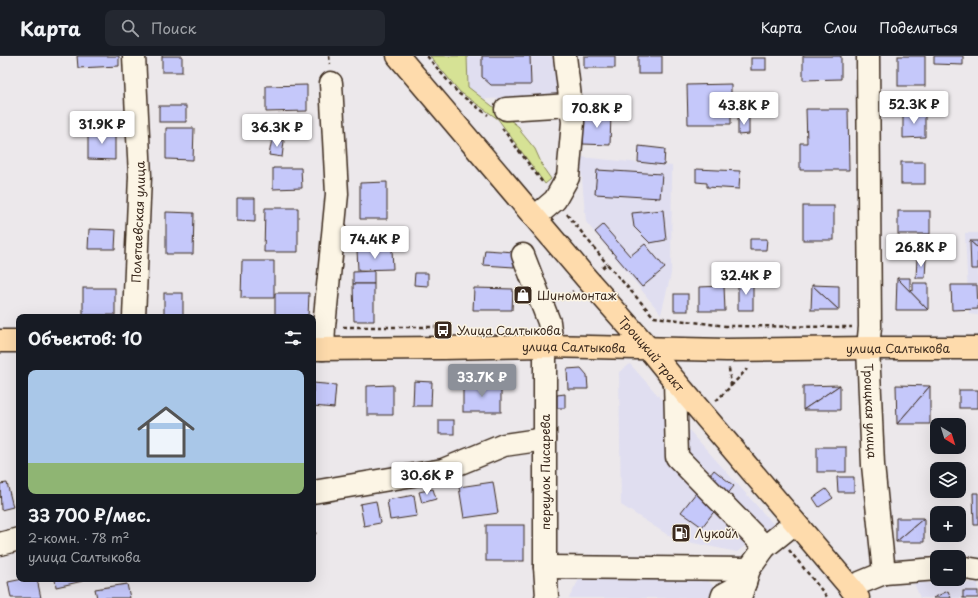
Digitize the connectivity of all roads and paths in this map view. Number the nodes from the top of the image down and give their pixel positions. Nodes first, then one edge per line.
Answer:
1 (134, 56) edge
2 (398, 56) edge
3 (427, 56) edge
4 (565, 56) edge
5 (868, 56) edge
6 (331, 83) dead end
7 (570, 105) junction
8 (499, 117) junction
9 (555, 200) junction
10 (535, 217) junction
11 (523, 255) dead end
12 (608, 264) junction
13 (587, 279) junction
14 (559, 302) dead end
15 (134, 314) edge
16 (726, 326) junction
17 (324, 327) junction
18 (457, 327) dead end
19 (869, 338) junction
20 (0, 341) edge
21 (16, 342) edge
22 (548, 346) junction
23 (978, 348) edge
24 (318, 349) edge
25 (649, 349) junction
26 (726, 350) junction
27 (675, 381) junction
28 (704, 415) junction
29 (545, 439) junction
30 (316, 491) edge
31 (795, 523) junction
32 (16, 540) edge
33 (772, 542) junction
34 (0, 544) edge
35 (545, 567) junction
36 (966, 569) edge
37 (930, 570) edge
38 (978, 570) edge
39 (884, 573) junction
40 (744, 583) edge
41 (854, 593) edge
42 (546, 598) edge
43 (722, 598) edge
44 (828, 598) edge

1 - 15 street, Полетаевская улица
2 - 10 main road, Троицкий тракт
3 - 8 path
4 - 7 street
5 - 19 street, Троицкая улица
6 - 17 street
7 - 8 street
7 - 9 street
8 - 9 path
9 - 10 street
9 - 12 path
10 - 13 main road, Троицкий тракт
11 - 22 street, переулок Писарева
12 - 13 path
12 - 16 path
13 - 14 path
13 - 25 main road, Троицкий тракт
16 - 19 path
16 - 26 path
17 - 18 path
17 - 24 street
19 - 23 main road, улица Салтыкова
19 - 26 main road, улица Салтыкова
19 - 39 street, Троицкая улица
20 - 21 main road
22 - 24 main road, улица Салтыкова
22 - 25 main road, улица Салтыкова
22 - 29 street, переулок Писарева
25 - 26 main road, улица Салтыкова
25 - 27 main road, Троицкий тракт
26 - 28 path
27 - 28 main road, Троицкий тракт
27 - 33 street
28 - 31 main road, Троицкий тракт
29 - 30 street
29 - 35 street, переулок Писарева
31 - 33 street
31 - 41 main road, Троицкий тракт
32 - 34 street
33 - 40 street
33 - 44 path
35 - 40 street
35 - 42 street, переулок Писарева
36 - 38 street
37 - 39 street
39 - 41 street
40 - 43 street

